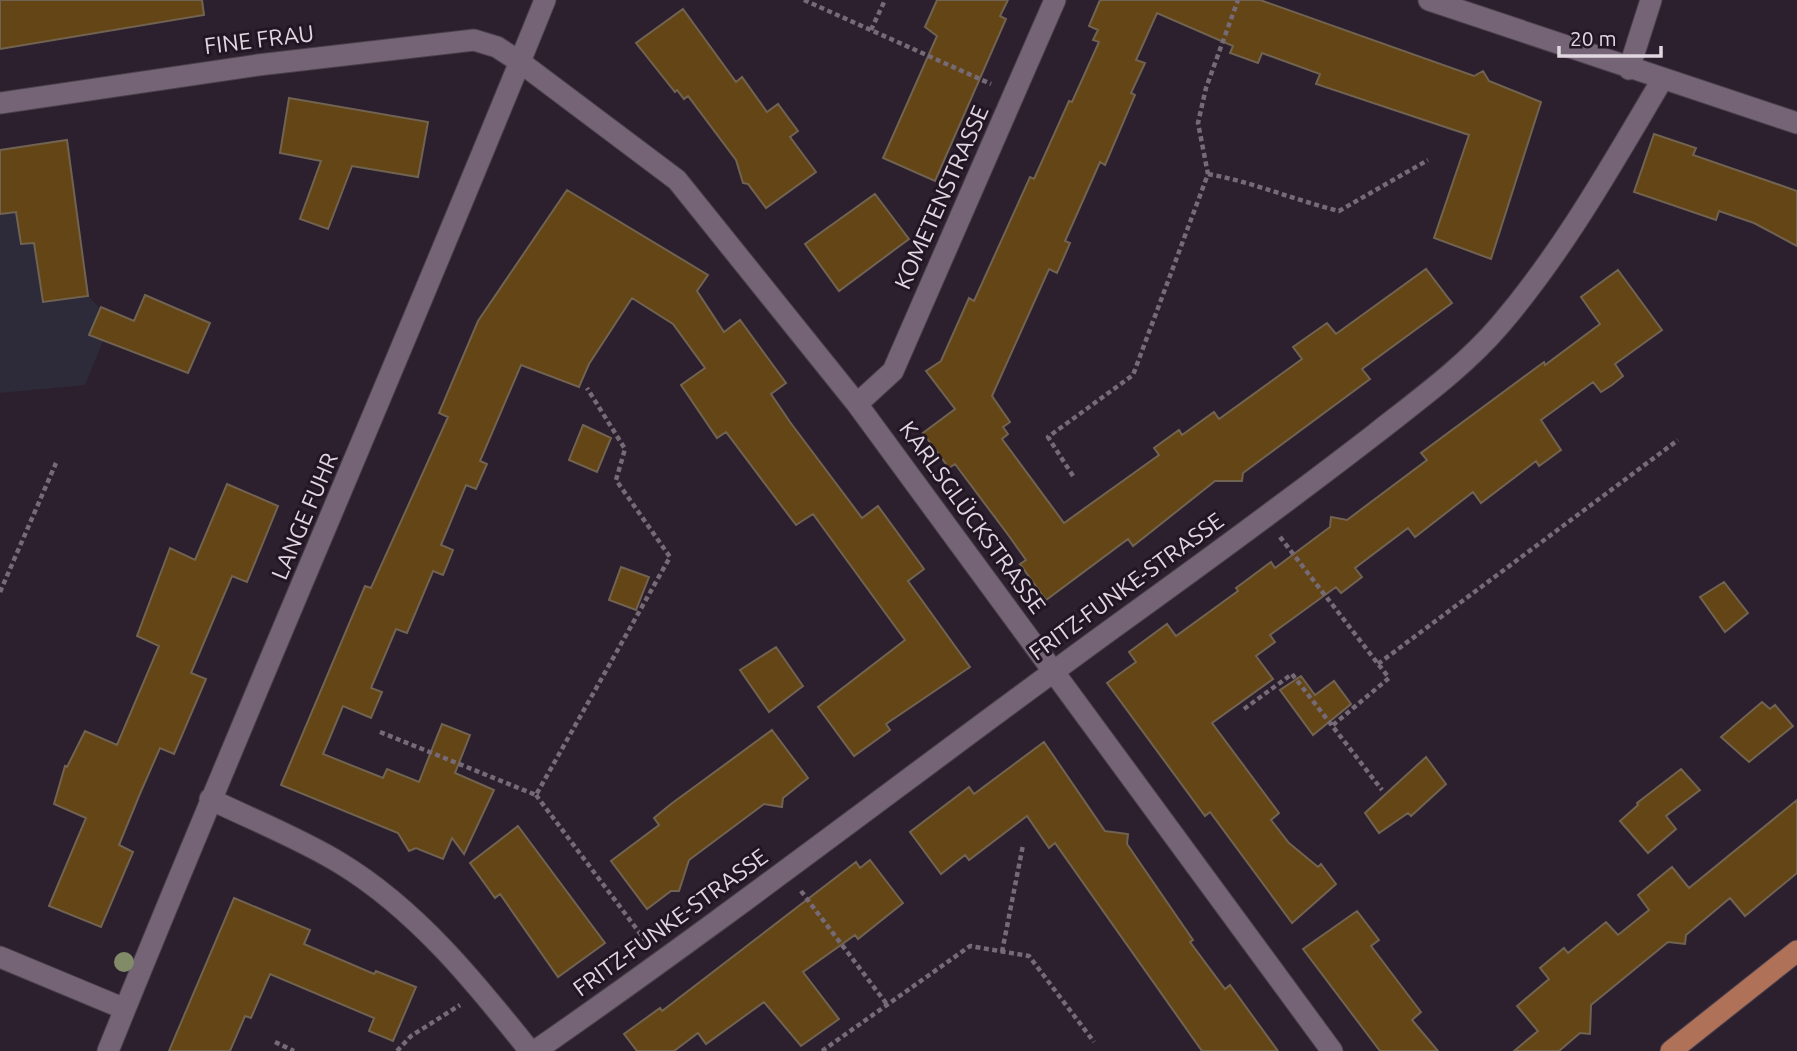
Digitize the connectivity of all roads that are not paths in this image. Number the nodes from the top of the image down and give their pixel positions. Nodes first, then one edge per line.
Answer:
1 (545, 0) edge
2 (1055, 0) edge
3 (1429, 0) edge
4 (1651, 0) edge
5 (520, 62) junction
6 (1629, 68) junction
7 (1662, 80) junction
8 (0, 103) edge
9 (1797, 123) edge
10 (857, 404) junction
11 (1054, 671) junction
12 (210, 799) junction
13 (1797, 951) edge
14 (0, 957) edge
15 (125, 1009) junction
16 (108, 1051) edge
17 (533, 1051) edge
18 (1332, 1051) edge
19 (1671, 1051) edge

1 - 5 street, LANGE FUHR
2 - 10 street, KOMETENSTRASSE
3 - 6 street
4 - 6 street
5 - 8 street, FINE FRAU
5 - 10 street, KARLSGLÜCKSTRASSE
5 - 12 street, LANGE FUHR
6 - 7 street
7 - 9 street
7 - 11 street, FRITZ-FUNKE-STRASSE
10 - 11 street, KARLSGLÜCKSTRASSE
11 - 17 street, FRITZ-FUNKE-STRASSE
11 - 18 street, KARLSGLÜCKSTRASSE
12 - 15 street, LANGE FUHR
12 - 17 street
13 - 19 main road
14 - 15 street
15 - 16 street, LANGE FUHR

